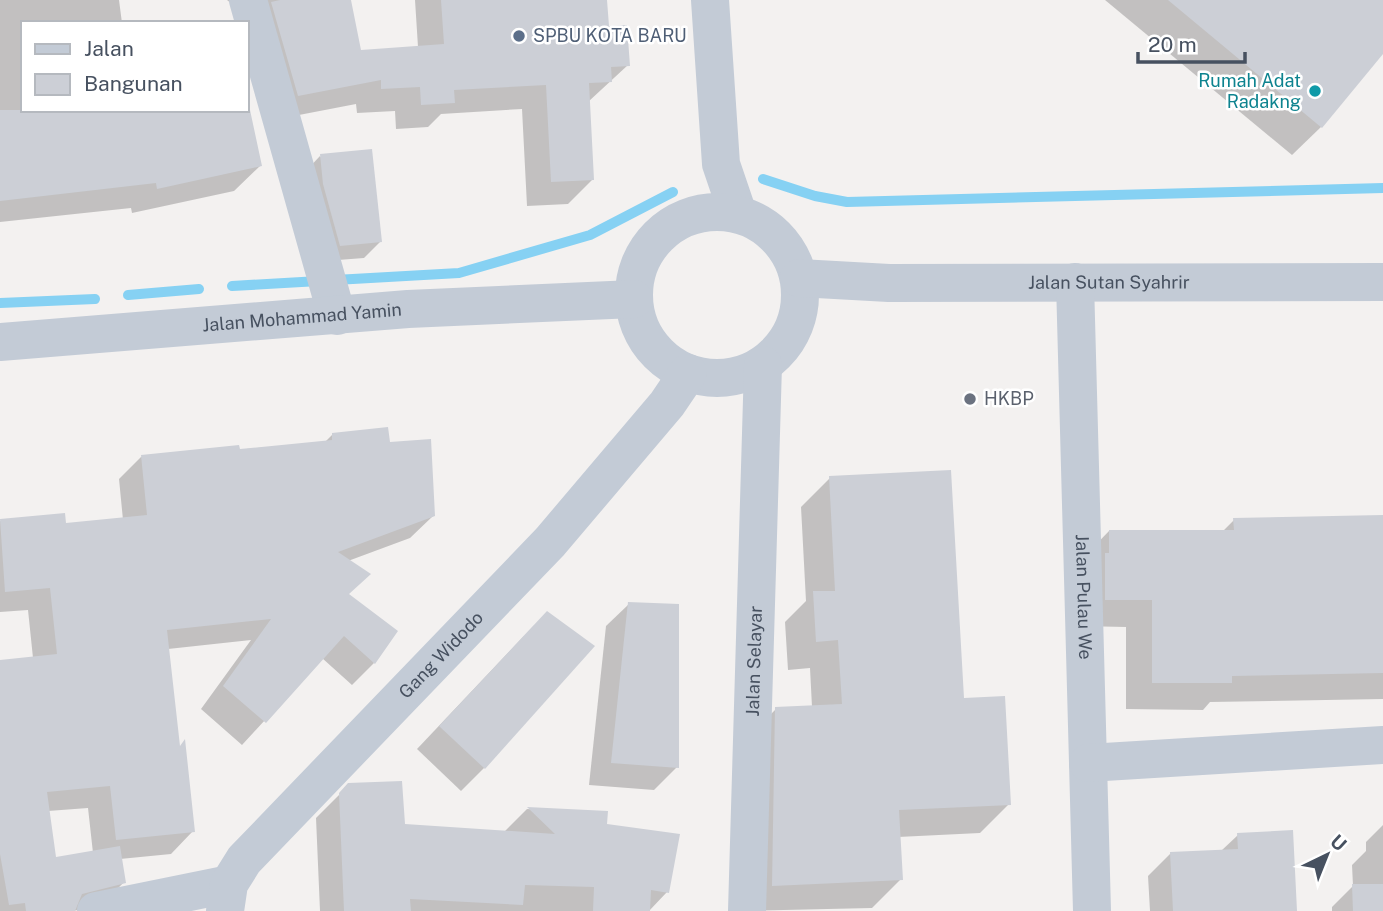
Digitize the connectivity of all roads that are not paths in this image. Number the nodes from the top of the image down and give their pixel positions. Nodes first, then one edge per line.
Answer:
1 (248, 0) edge
2 (710, 0) edge
3 (724, 213) junction
4 (1075, 282) junction
5 (1383, 282) edge
6 (811, 287) junction
7 (625, 293) junction
8 (337, 314) junction
9 (0, 342) edge
10 (679, 368) junction
11 (752, 371) junction
12 (1383, 745) edge
13 (1088, 763) junction
14 (227, 898) edge
15 (96, 911) edge
16 (747, 911) edge
17 (1092, 911) edge

1 - 8 street
2 - 3 street
3 - 6 street
3 - 7 street
4 - 5 street, Jalan Sutan Syahrir
4 - 6 street, Jalan Sutan Syahrir
4 - 13 street, Jalan Pulau We
6 - 11 street
7 - 8 street, Jalan Mohammad Yamin
7 - 10 street
8 - 9 street, Jalan Mohammad Yamin
10 - 11 street
10 - 14 street, Gang Widodo
11 - 16 street, Jalan Selayar
12 - 13 street
13 - 17 street, Jalan Pulau We
14 - 15 street

